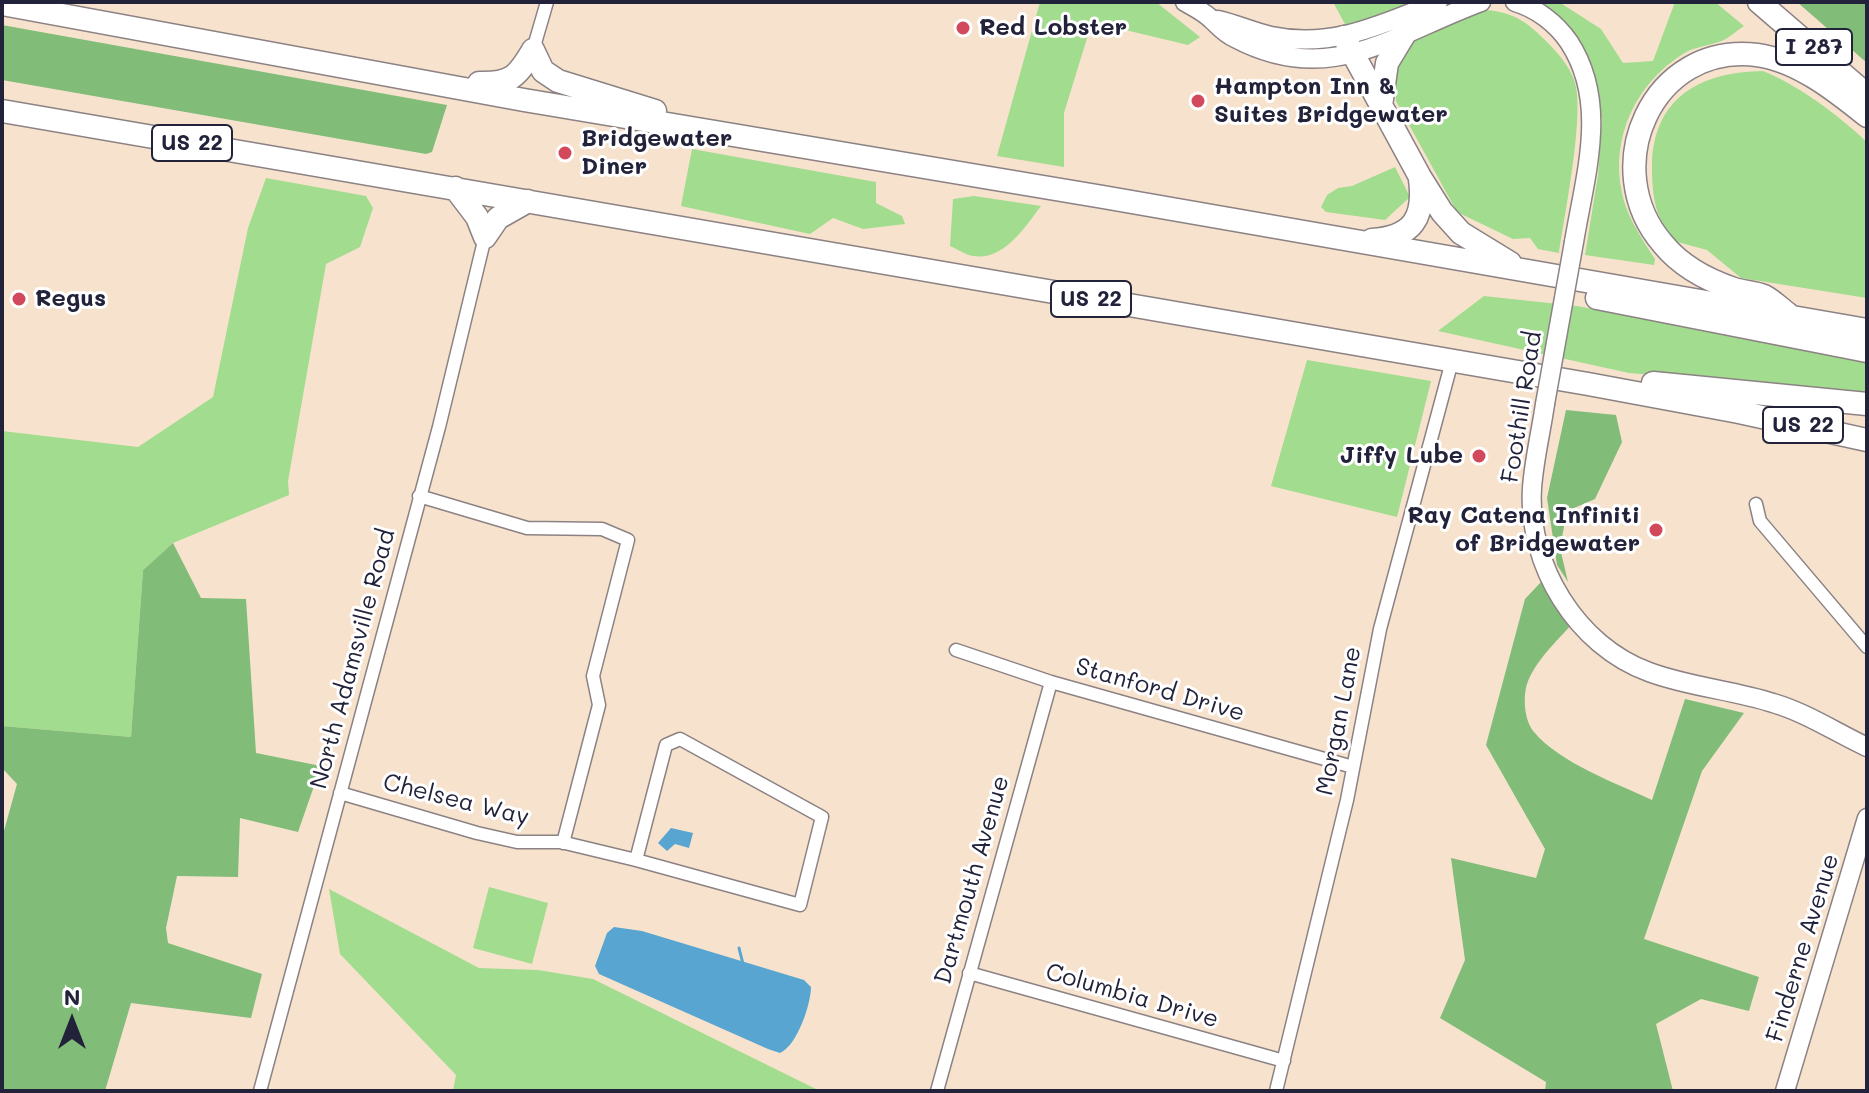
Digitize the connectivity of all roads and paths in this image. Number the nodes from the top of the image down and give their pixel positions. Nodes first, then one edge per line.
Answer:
1 (547, 2) edge
2 (1185, 2) edge
3 (1438, 2) edge
4 (1481, 2) edge
5 (1515, 2) edge
6 (1759, 2) edge
7 (2, 4) edge
8 (1404, 35) junction
9 (1349, 46) junction
10 (533, 50) junction
11 (416, 80) junction
12 (1867, 95) edge
13 (1381, 106) junction
14 (2, 111) edge
15 (1867, 116) edge
16 (717, 134) junction
17 (1420, 177) junction
18 (455, 188) junction
19 (528, 201) junction
20 (485, 237) junction
21 (1352, 242) junction
22 (1416, 252) junction
23 (1522, 271) junction
24 (1792, 317) junction
25 (1867, 330) edge
26 (1867, 351) edge
27 (1452, 361) junction
28 (1588, 384) junction
29 (1867, 404) edge
30 (1867, 440) edge
31 (419, 496) junction
32 (1756, 504) dead end
33 (1867, 647) edge
34 (956, 650) dead end
35 (1051, 682) junction
36 (1867, 747) edge
37 (1353, 767) junction
38 (340, 793) junction
39 (1867, 818) edge
40 (563, 843) junction
41 (636, 860) junction
42 (969, 973) junction
43 (1284, 1061) junction
44 (260, 1091) edge
45 (937, 1091) edge
46 (1276, 1091) edge
47 (1785, 1091) edge

1 - 10 street
2 - 9 street
3 - 9 street
4 - 8 street
5 - 36 street, Foothill Road, bridge
6 - 12 highway, I 287
7 - 11 highway
8 - 9 street
8 - 13 highway
9 - 13 highway
10 - 11 highway
10 - 16 highway
11 - 16 highway
13 - 17 highway
14 - 18 highway, US 22
15 - 24 highway
16 - 21 highway
17 - 21 highway
17 - 23 highway
18 - 19 highway, US 22
18 - 20 highway
19 - 20 highway
19 - 27 highway, US 22
20 - 31 street, North Adamsville Road
21 - 22 highway
22 - 23 highway
22 - 26 highway
23 - 24 highway
24 - 25 highway
27 - 28 highway, US 22
27 - 37 street, Morgan Lane
28 - 29 highway
28 - 30 highway, US 22
31 - 38 street, North Adamsville Road
31 - 40 street
32 - 33 street
34 - 35 street, Stanford Drive
35 - 37 street, Stanford Drive
35 - 42 street, Dartmouth Avenue
37 - 43 street, Morgan Lane
38 - 40 street, Chelsea Way
38 - 44 street, North Adamsville Road
39 - 47 street, Finderne Avenue
40 - 41 street, Chelsea Way
41 - 41 street, Chelsea Way
42 - 43 street, Columbia Drive
42 - 45 street, Dartmouth Avenue
43 - 46 street, Morgan Lane

